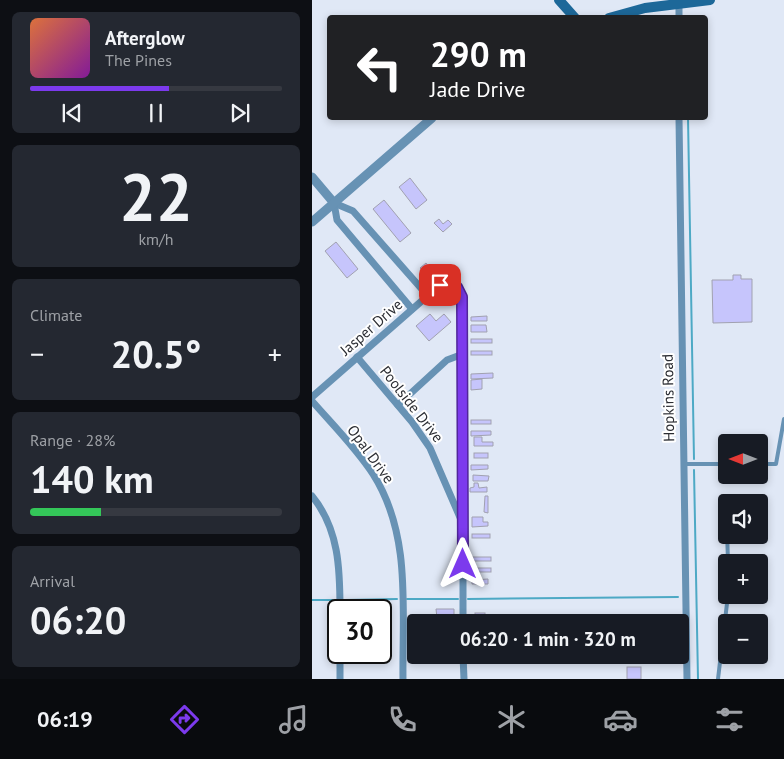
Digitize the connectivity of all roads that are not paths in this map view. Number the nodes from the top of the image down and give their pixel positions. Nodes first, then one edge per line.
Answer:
1 (558, 0) edge
2 (710, 0) edge
3 (679, 2) junction
4 (562, 15) edge
5 (572, 15) edge
6 (620, 15) edge
7 (679, 15) edge
8 (430, 120) edge
9 (679, 120) edge
10 (312, 177) edge
11 (334, 203) junction
12 (312, 222) edge
13 (427, 295) junction
14 (412, 309) junction
15 (462, 354) junction
16 (358, 357) junction
17 (312, 397) edge
18 (312, 401) edge
19 (398, 405) junction
20 (784, 419) edge
21 (683, 464) junction
22 (718, 464) edge
23 (768, 464) edge
24 (312, 496) edge
25 (463, 524) junction
26 (340, 599) edge
27 (727, 604) edge
28 (463, 614) edge
29 (340, 664) edge
30 (464, 664) edge
31 (340, 679) edge
32 (403, 679) edge
33 (464, 679) edge
34 (687, 679) edge
35 (718, 679) edge

1 - 4 main road
1 - 5 main road
2 - 3 main road
3 - 6 main road
3 - 7 street
8 - 11 street
9 - 21 street, Hopkins Road
10 - 11 street
11 - 12 street
11 - 13 street
11 - 14 street
13 - 14 street, Jasper Drive
13 - 15 street, Jasper Drive
14 - 16 street, Jasper Drive
15 - 19 street
15 - 25 street
16 - 17 street, Jasper Drive
16 - 19 street, Poolside Drive
18 - 32 street, Opal Drive
19 - 25 street, Poolside Drive
20 - 23 lane
21 - 22 lane
21 - 34 street, Hopkins Road
24 - 26 street
25 - 28 street
27 - 35 lane
29 - 31 street
30 - 33 street

